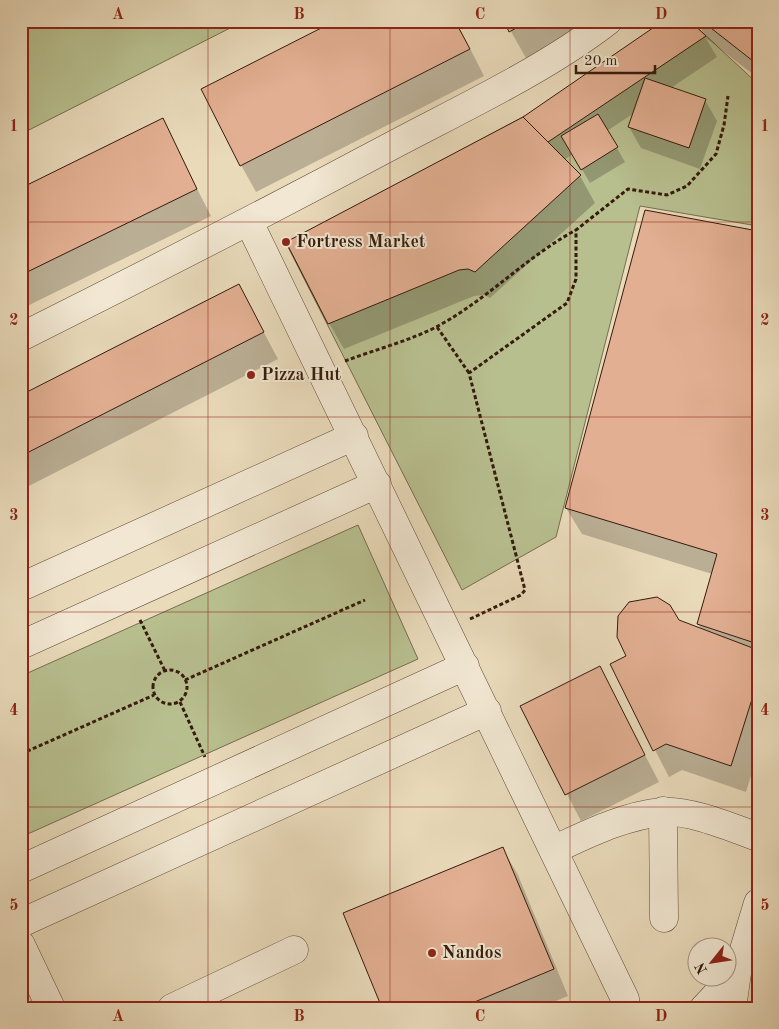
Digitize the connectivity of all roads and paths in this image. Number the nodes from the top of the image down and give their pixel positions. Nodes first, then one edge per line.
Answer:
1 (608, 21) edge
2 (728, 96) dead end
3 (249, 222) junction
4 (576, 230) junction
5 (437, 327) junction
6 (21, 337) edge
7 (321, 370) junction
8 (469, 373) junction
9 (354, 436) junction
10 (377, 484) junction
11 (21, 587) edge
12 (130, 596) junction
13 (365, 600) dead end
14 (447, 629) junction
15 (21, 645) edge
16 (465, 666) junction
17 (165, 671) junction
18 (185, 680) junction
19 (154, 695) junction
20 (180, 702) junction
21 (487, 711) junction
22 (21, 754) edge
23 (215, 780) junction
24 (663, 811) junction
25 (758, 837) edge
26 (553, 850) junction
27 (21, 869) edge
28 (758, 903) edge
29 (664, 918) dead end
30 (21, 923) edge
31 (21, 945) edge
32 (294, 950) dead end
33 (737, 973) junction
34 (51, 1008) edge
35 (172, 1008) edge
36 (626, 1008) edge
37 (704, 1008) edge
38 (732, 1008) edge

1 - 3 street
2 - 4 path
3 - 6 street
3 - 7 street
4 - 5 path
4 - 8 path
5 - 7 path
5 - 8 path
7 - 9 street
8 - 14 path
9 - 10 street
9 - 11 street
10 - 12 street
10 - 14 street
12 - 15 street
12 - 17 path
13 - 18 path
14 - 16 street
16 - 21 street
16 - 23 street
17 - 18 path
17 - 19 path
18 - 20 path
19 - 20 path
19 - 22 path
20 - 23 path
21 - 26 street
21 - 30 street
23 - 27 street
24 - 25 street
24 - 26 street
24 - 29 street
26 - 36 street
28 - 33 street
31 - 34 street
32 - 35 street
33 - 37 street
33 - 38 street

